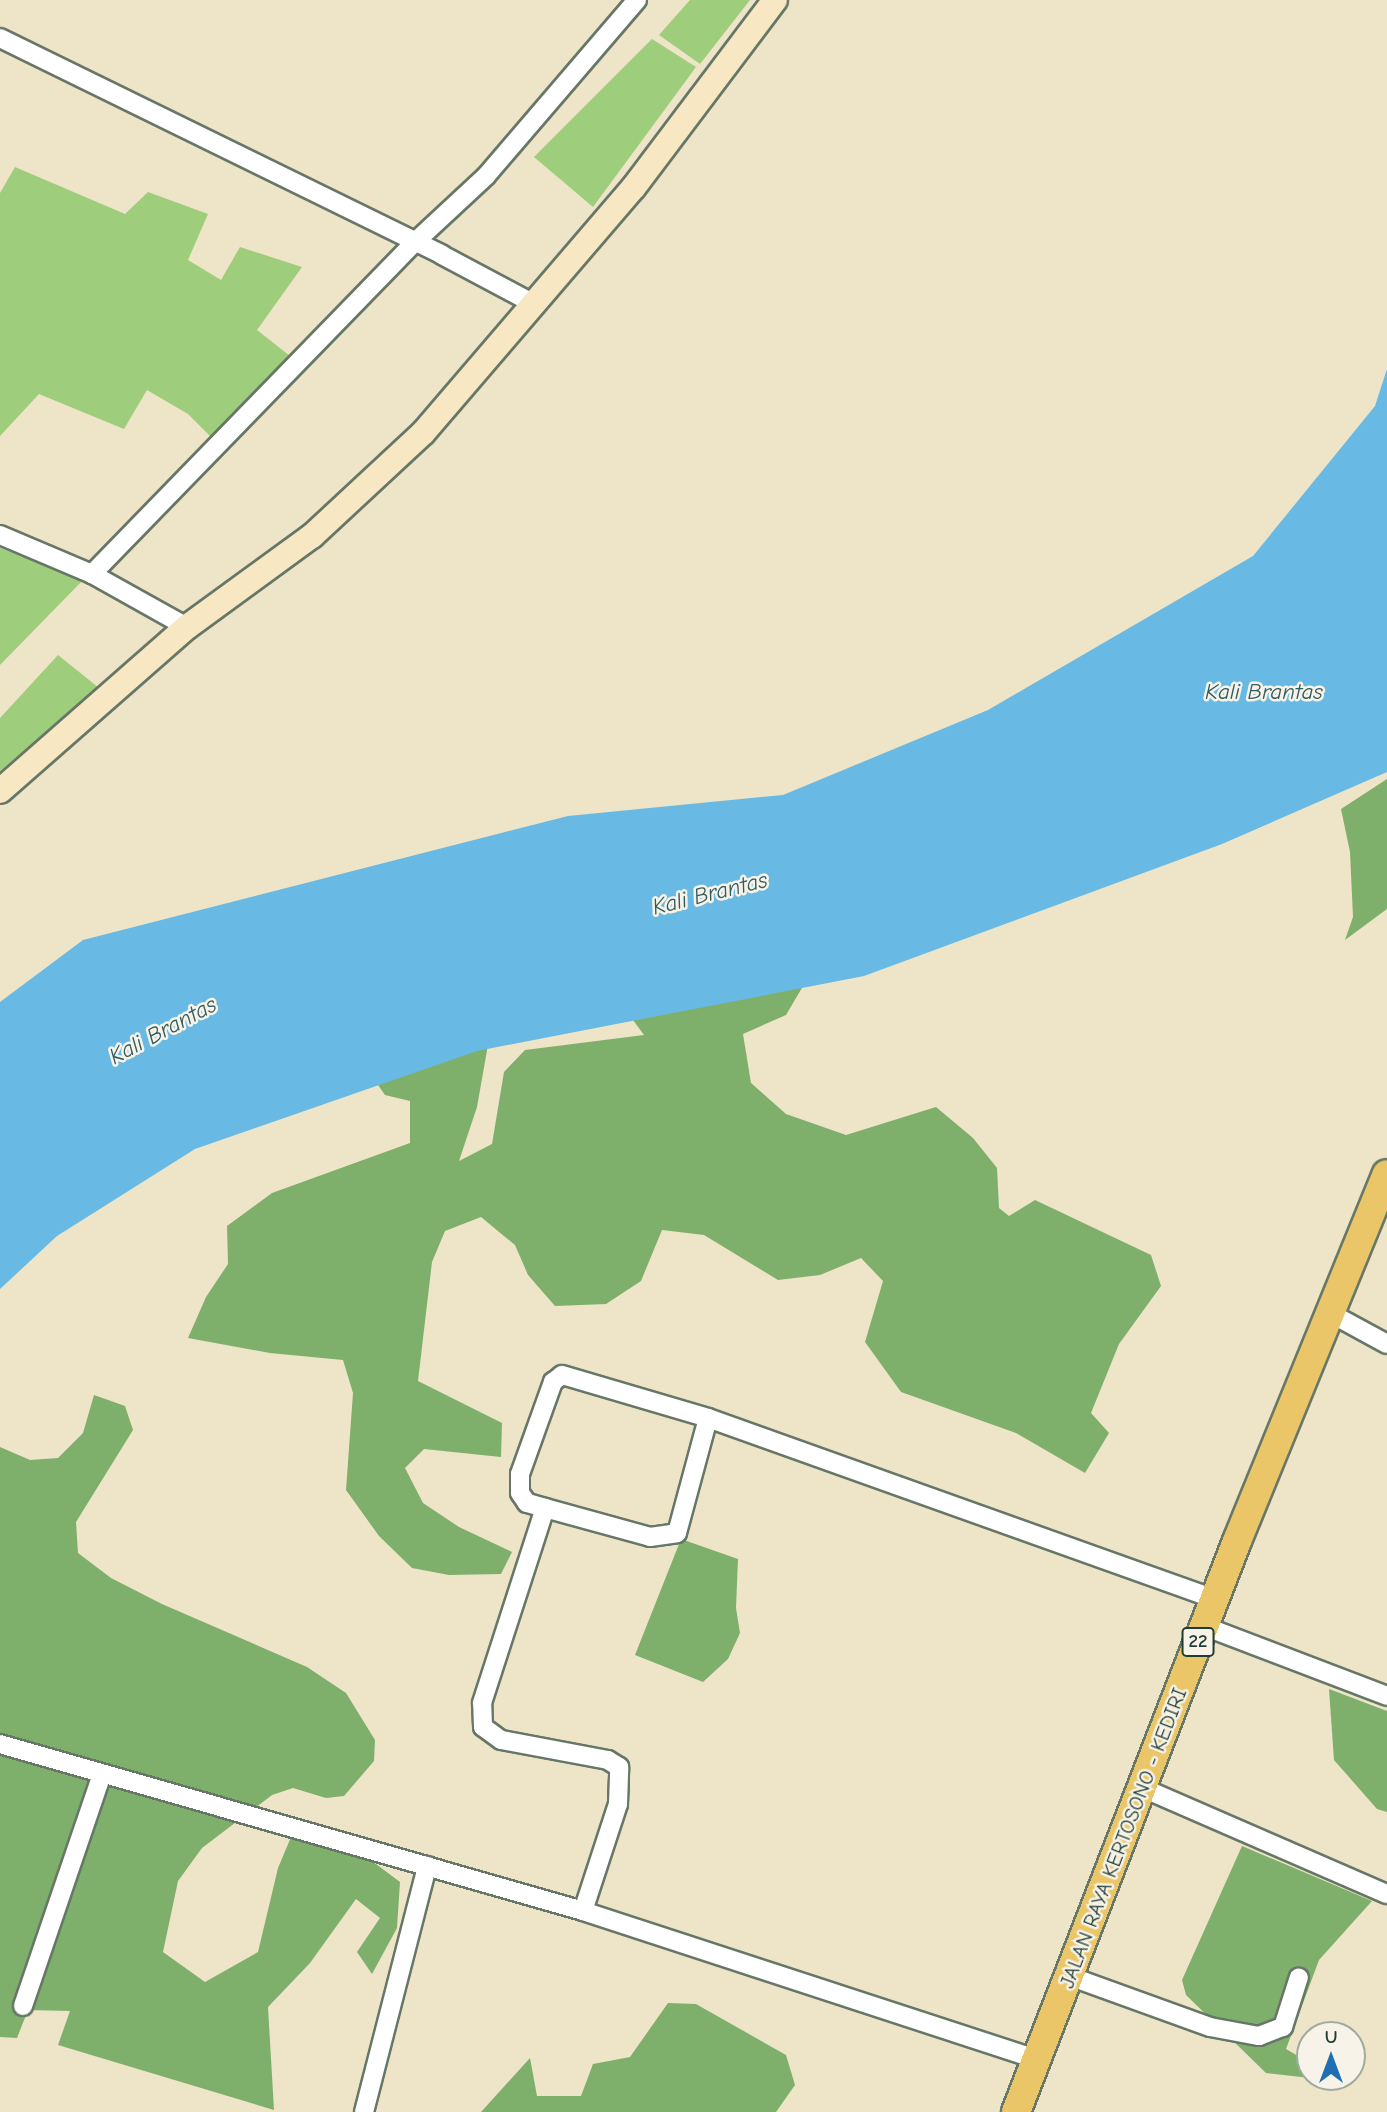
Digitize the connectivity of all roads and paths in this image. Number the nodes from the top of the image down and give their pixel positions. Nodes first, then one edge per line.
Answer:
1 (637, 0) edge
2 (775, 0) edge
3 (0, 38) edge
4 (419, 244) junction
5 (536, 305) junction
6 (0, 535) edge
7 (92, 574) junction
8 (187, 626) junction
9 (0, 791) edge
10 (1387, 1174) edge
11 (1328, 1312) junction
12 (1387, 1344) edge
13 (708, 1418) junction
14 (545, 1508) junction
15 (1215, 1599) junction
16 (1204, 1626) junction
17 (1387, 1696) edge
18 (0, 1744) edge
19 (102, 1774) junction
20 (1143, 1788) junction
21 (428, 1866) junction
22 (1387, 1894) edge
23 (583, 1911) junction
24 (1069, 1976) junction
25 (1299, 1977) dead end
26 (23, 2006) dead end
27 (1035, 2059) junction
28 (364, 2112) edge
29 (1016, 2112) edge

1 - 4 street
2 - 5 main road
3 - 4 street
4 - 5 street
4 - 7 street
5 - 8 main road
6 - 7 street
7 - 8 street
8 - 9 main road
10 - 11 highway, JALAN RAYA KERTOSONO - KEDIRI / 22
11 - 12 street
11 - 15 highway, JALAN RAYA KERTOSONO - KEDIRI / 22
13 - 14 street
13 - 14 street
13 - 15 street
14 - 23 street
15 - 16 highway, JALAN RAYA KERTOSONO - KEDIRI / 22
16 - 17 street
16 - 20 highway, JALAN RAYA KERTOSONO - KEDIRI / 22
18 - 19 street
19 - 21 street
19 - 26 street
20 - 22 street
20 - 24 highway, JALAN RAYA KERTOSONO - KEDIRI / 22
21 - 23 street
21 - 28 street
23 - 27 street
24 - 25 street
24 - 27 highway, JALAN RAYA KERTOSONO - KEDIRI / 22
27 - 29 highway, JALAN RAYA KERTOSONO - KEDIRI / 22

